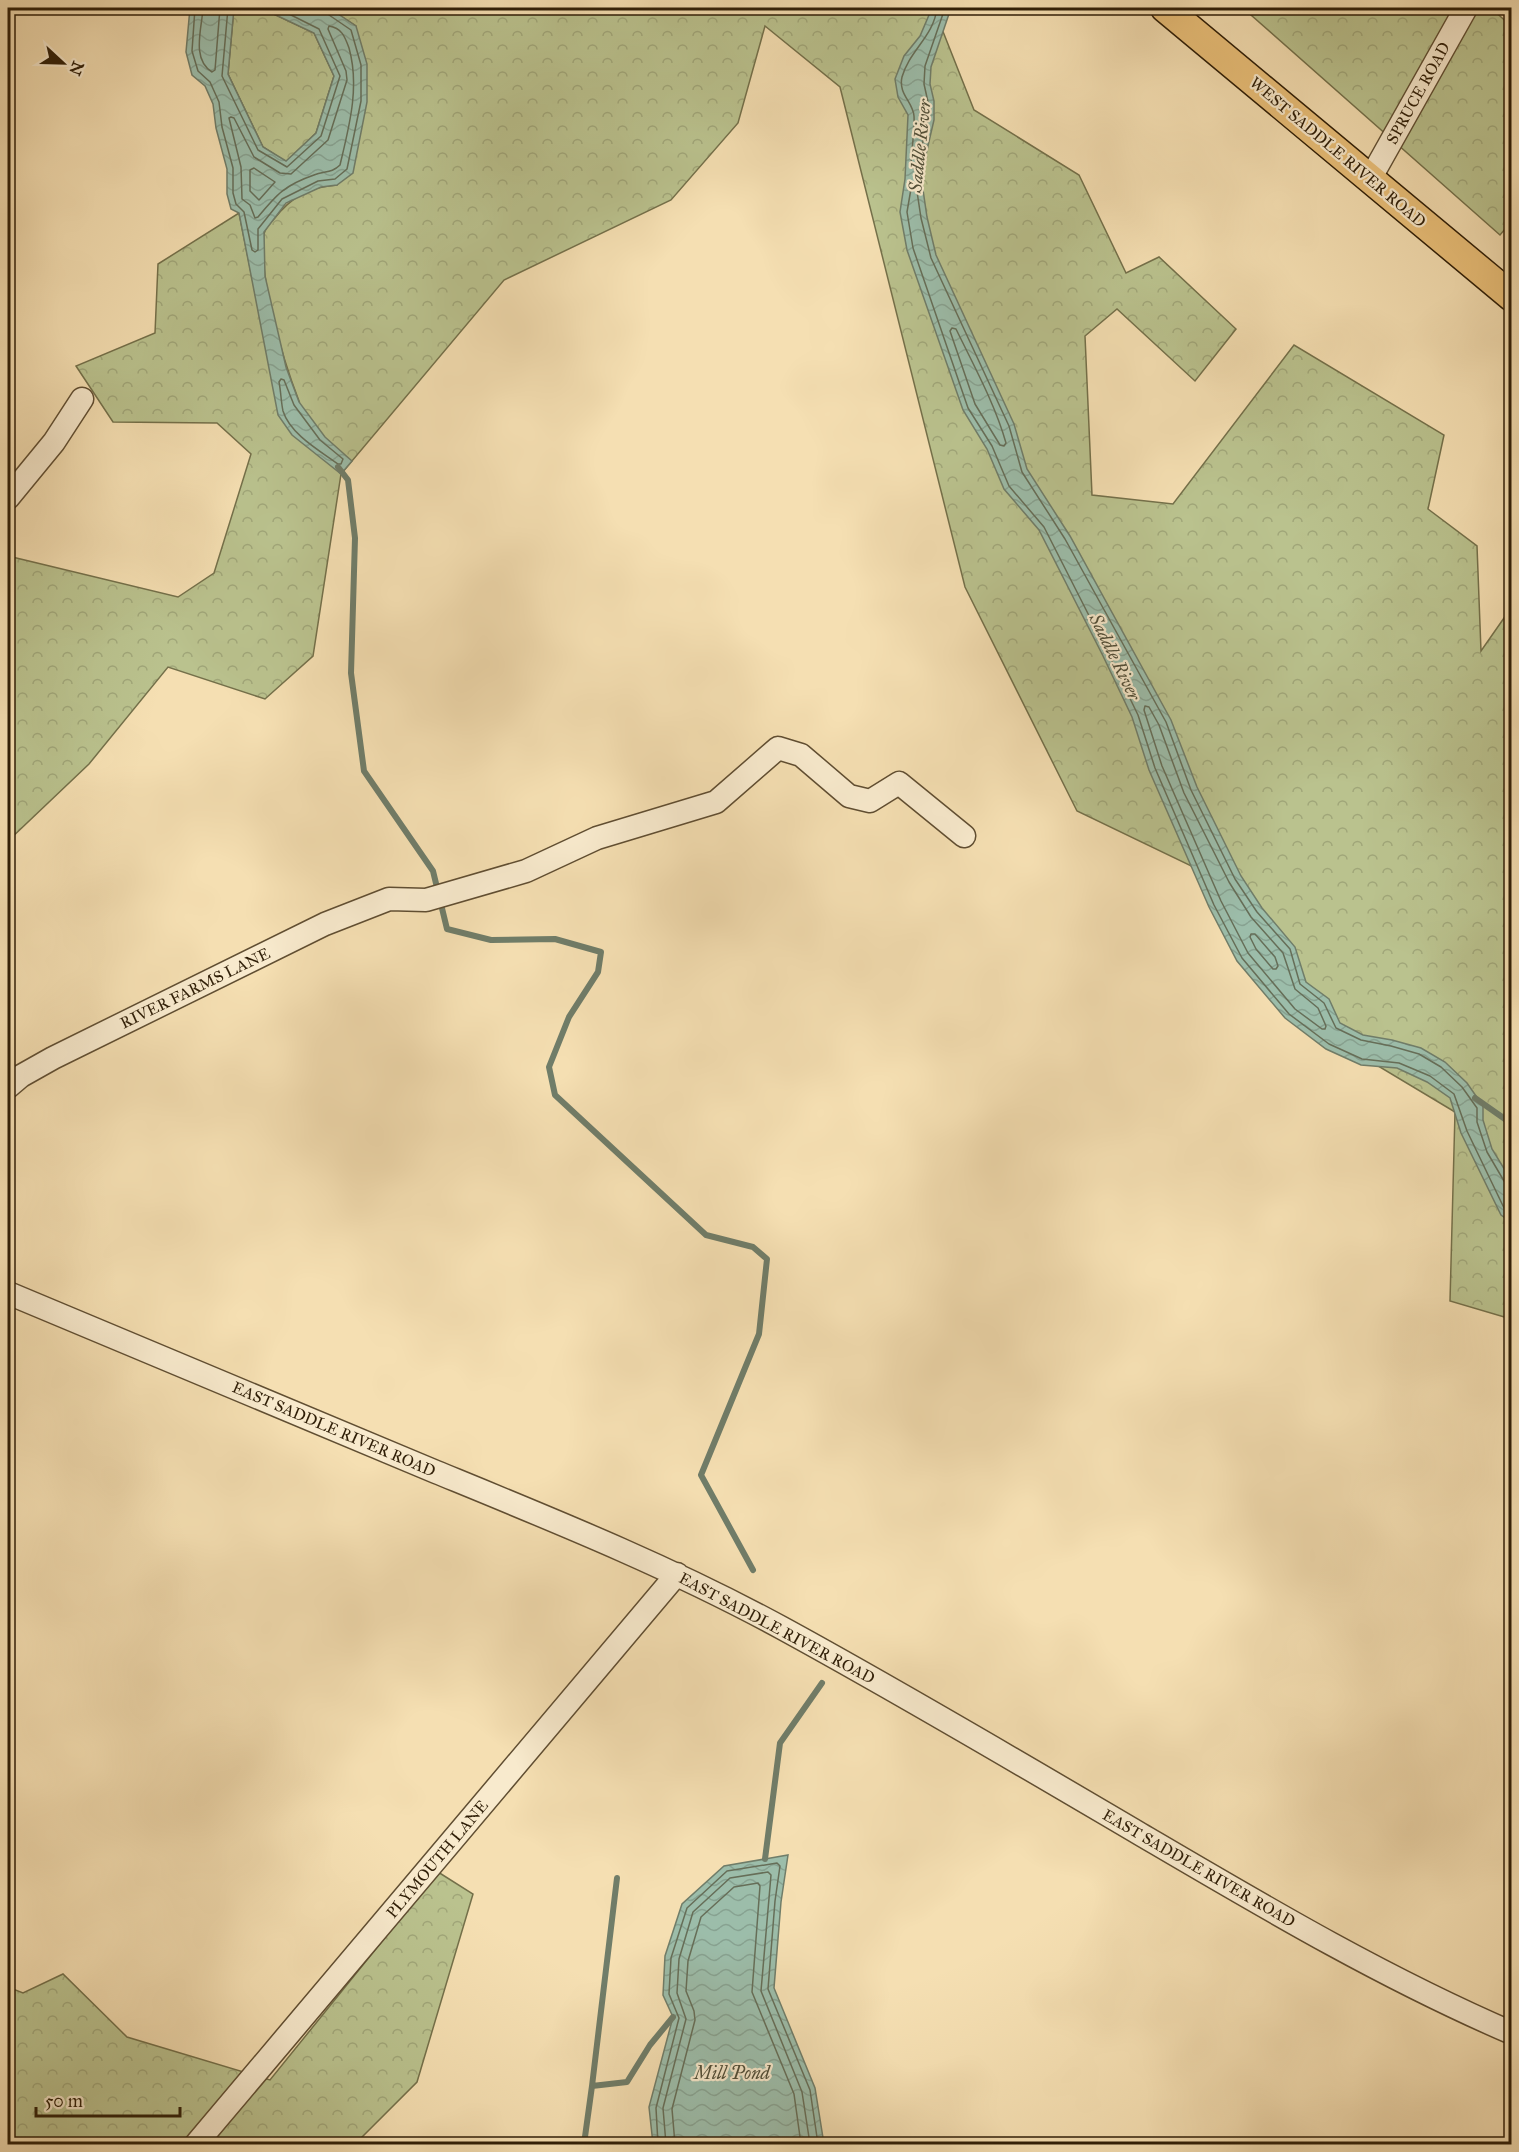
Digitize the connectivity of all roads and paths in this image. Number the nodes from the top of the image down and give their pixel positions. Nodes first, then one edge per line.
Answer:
1 (1164, 8) edge
2 (1466, 8) edge
3 (1371, 179) junction
4 (1512, 297) edge
5 (82, 399) dead end
6 (8, 498) edge
7 (964, 836) dead end
8 (8, 1087) edge
9 (8, 1293) edge
10 (677, 1574) junction
11 (1512, 2033) edge
12 (196, 2145) edge

1 - 3 main road, WEST SADDLE RIVER ROAD
2 - 3 street, SPRUCE ROAD
3 - 4 main road, WEST SADDLE RIVER ROAD
5 - 6 street
7 - 8 street, RIVER FARMS LANE
9 - 10 street, EAST SADDLE RIVER ROAD
10 - 11 street, EAST SADDLE RIVER ROAD
10 - 12 street, PLYMOUTH LANE

